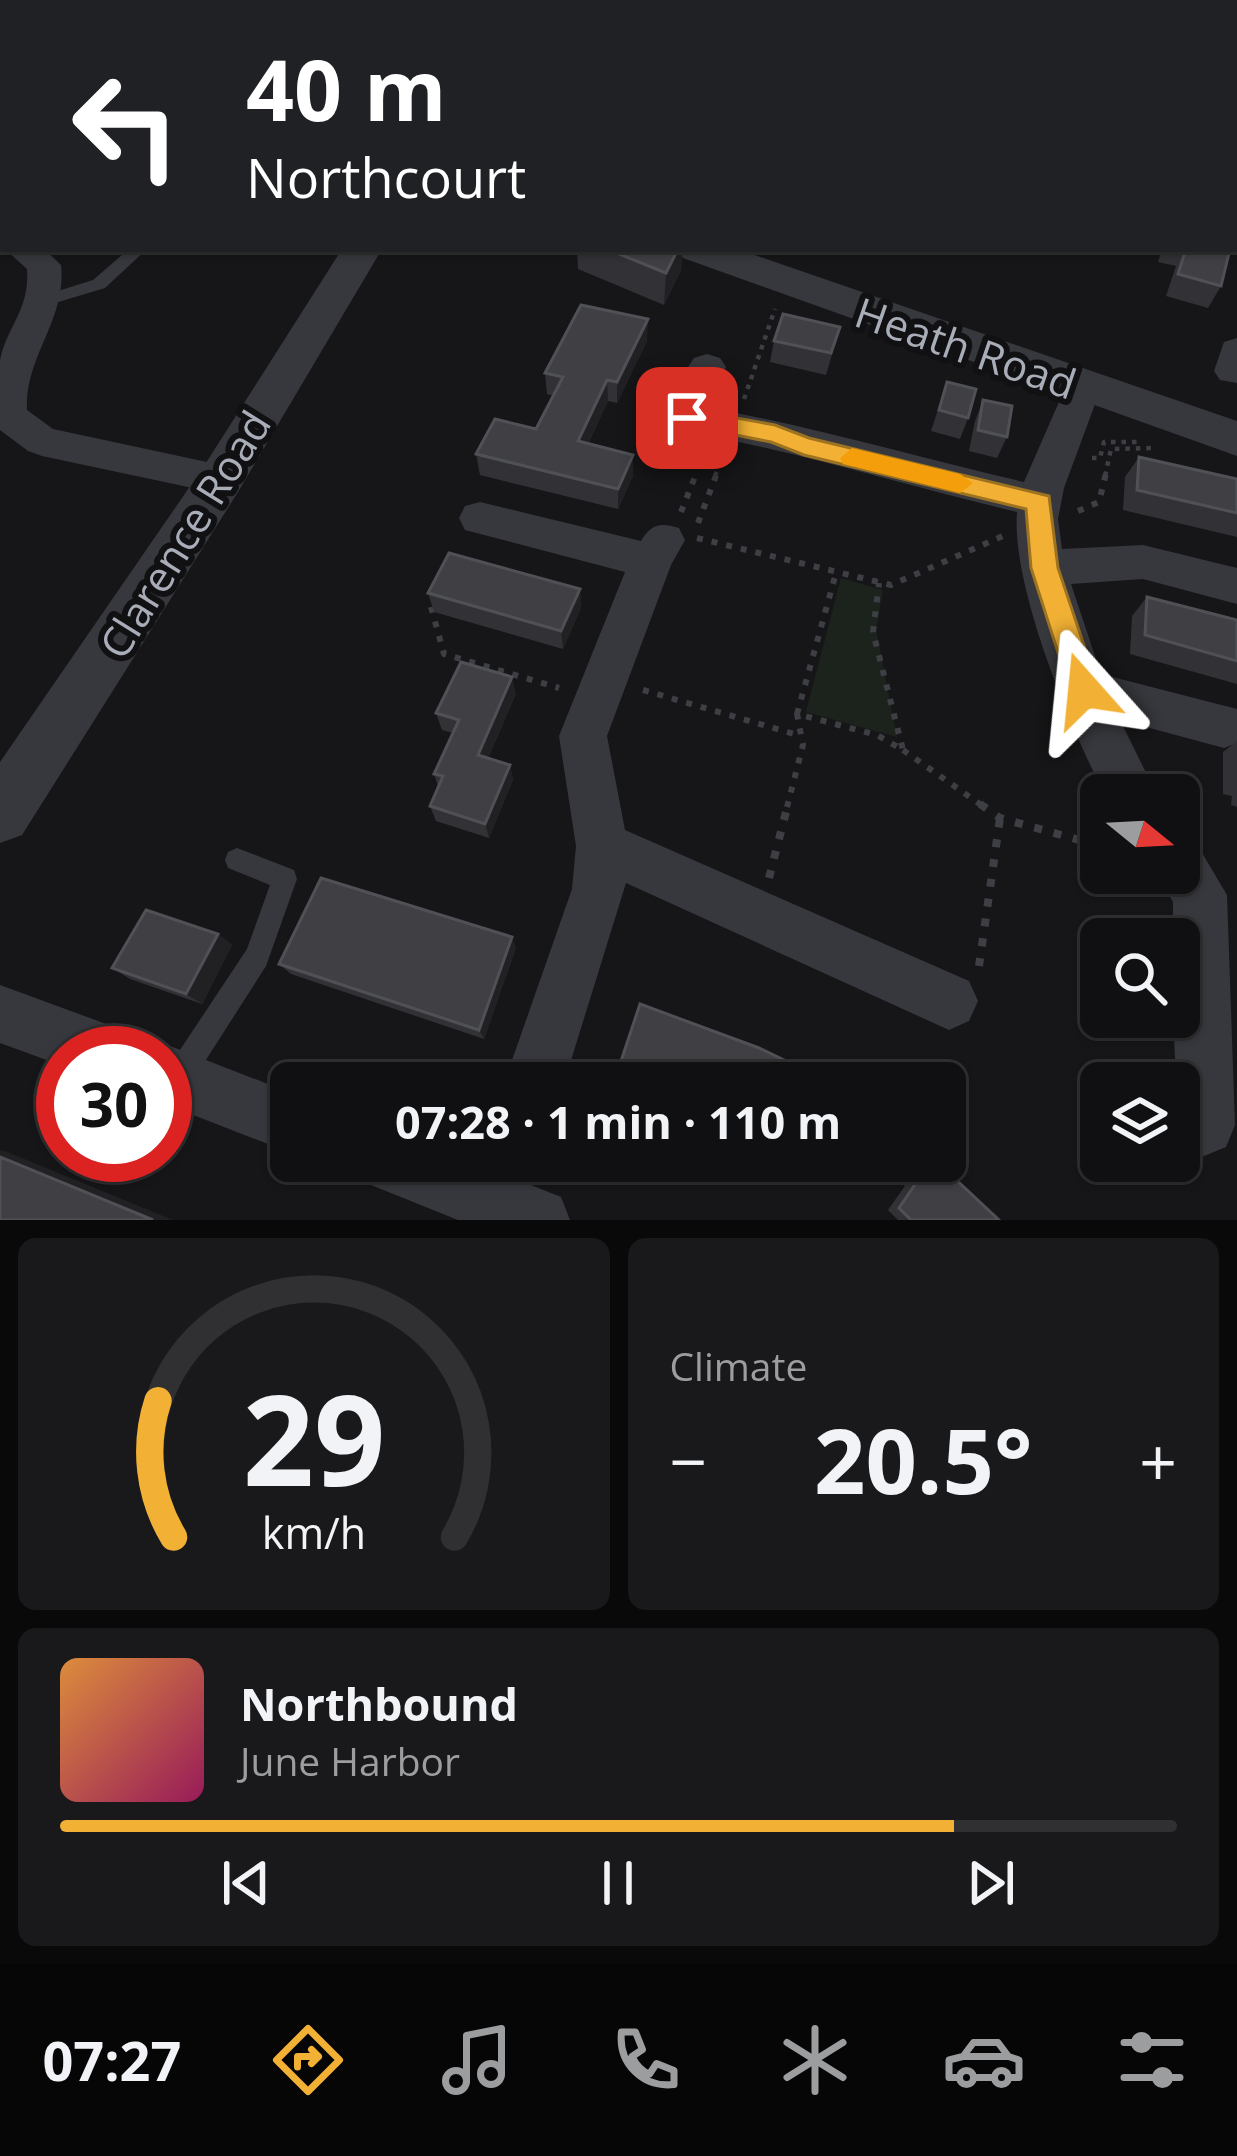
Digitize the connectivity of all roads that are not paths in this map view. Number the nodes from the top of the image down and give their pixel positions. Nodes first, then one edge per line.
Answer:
1 (26, 252) edge
2 (136, 252) edge
3 (360, 252) edge
4 (705, 252) edge
5 (45, 301) junction
6 (707, 368) dead end
7 (1082, 388) junction
8 (1237, 439) edge
9 (220, 478) junction
10 (1038, 512) junction
11 (480, 518) dead end
12 (1045, 568) junction
13 (1237, 586) edge
14 (1084, 690) junction
15 (1224, 726) dead end
16 (1118, 774) edge
17 (0, 814) edge
18 (602, 846) junction
19 (237, 860) dead end
20 (1199, 894) edge
21 (949, 1001) road end
22 (0, 1013) edge
23 (36, 1026) edge
24 (1221, 1026) edge
25 (192, 1048) edge
26 (541, 1062) edge
27 (192, 1085) edge
28 (270, 1115) edge
29 (1204, 1125) dead end
30 (468, 1182) edge
31 (513, 1194) edge

1 - 5 street
2 - 5 lane
3 - 9 street, Clarence Road
4 - 7 street, Heath Road
5 - 9 street
6 - 10 street
7 - 8 street, Heath Road
7 - 10 street
9 - 17 street, Clarence Road
10 - 12 street
11 - 18 street
12 - 13 street
12 - 14 street
14 - 15 street
14 - 16 street
18 - 21 street
18 - 26 street
19 - 25 lane
20 - 24 street
22 - 23 street
24 - 29 street
27 - 28 street
30 - 31 street

